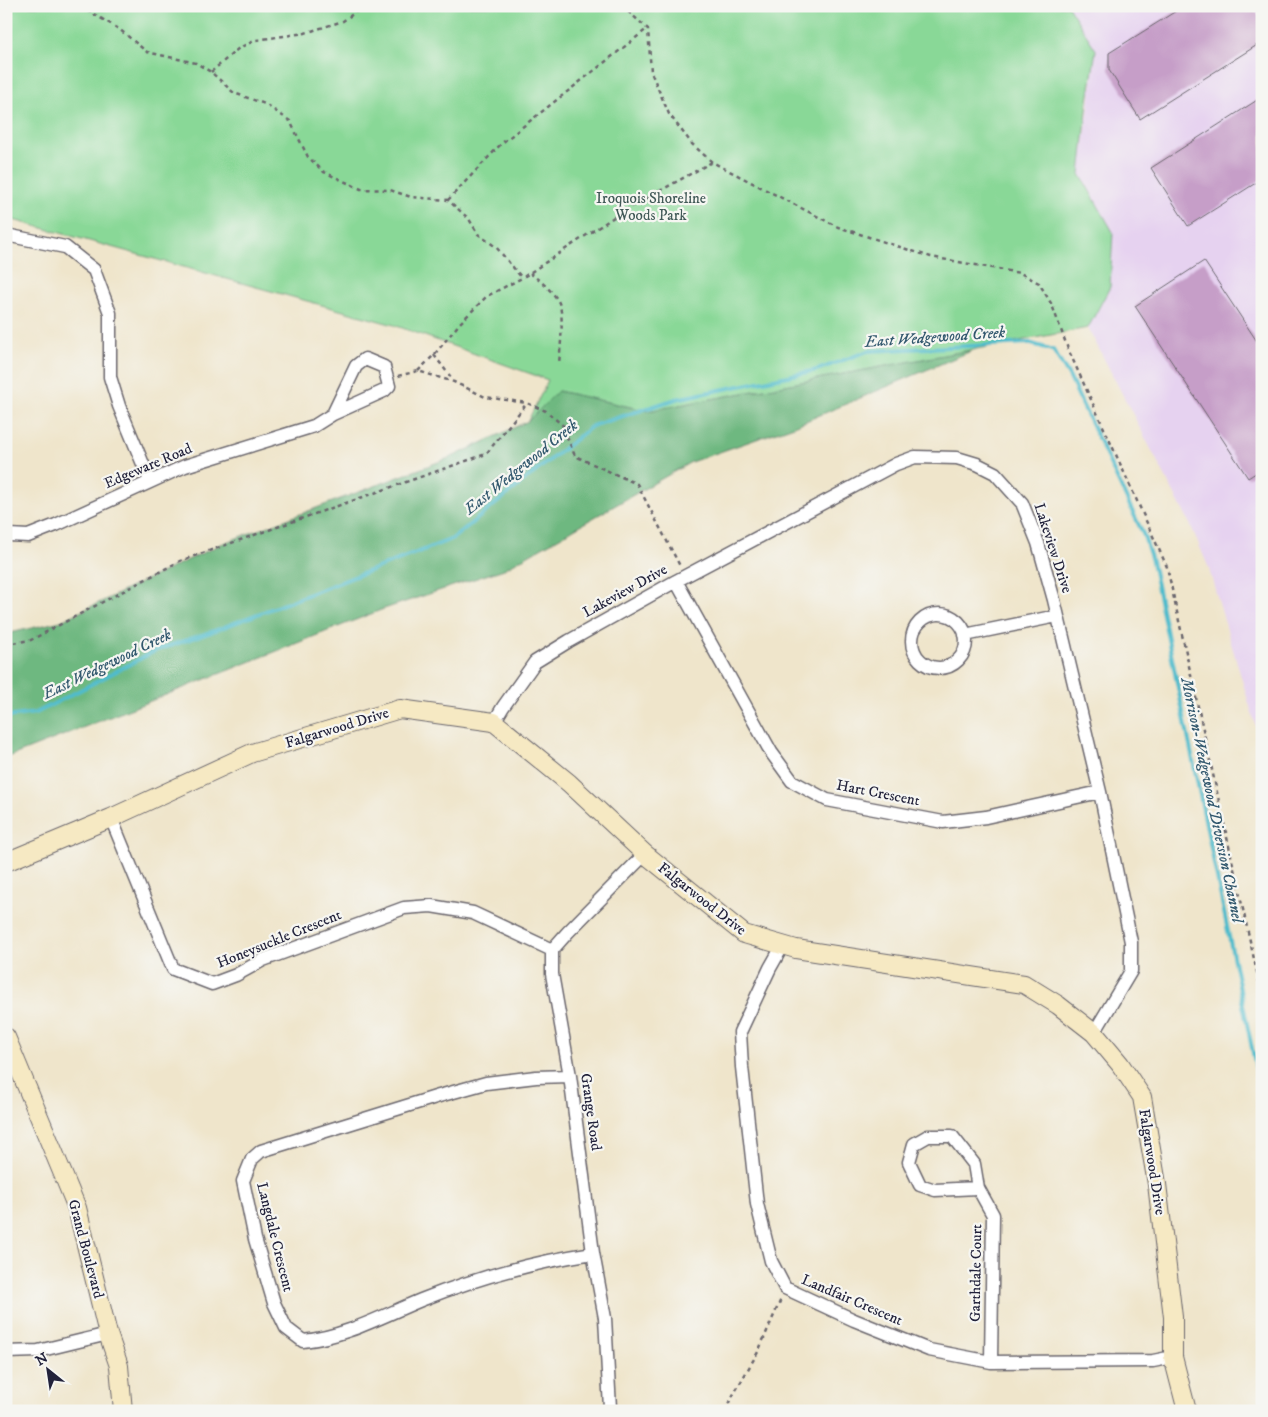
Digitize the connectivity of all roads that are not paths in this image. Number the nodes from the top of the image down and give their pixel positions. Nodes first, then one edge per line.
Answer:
1 (6, 235) edge
2 (333, 414) junction
3 (150, 481) junction
4 (6, 532) edge
5 (676, 581) junction
6 (1057, 616) junction
7 (965, 635) junction
8 (494, 722) junction
9 (1100, 792) junction
10 (111, 818) junction
11 (645, 854) junction
12 (6, 862) edge
13 (784, 945) junction
14 (552, 950) junction
15 (1094, 1033) junction
16 (6, 1037) edge
17 (570, 1076) junction
18 (978, 1188) junction
19 (593, 1253) junction
20 (108, 1334) junction
21 (6, 1352) edge
22 (1173, 1357) junction
23 (991, 1362) junction
24 (613, 1410) edge
25 (123, 1411) edge
26 (1187, 1411) edge

1 - 3 street
2 - 2 street, Edgeware Road
2 - 3 street, Edgeware Road
3 - 4 street, Edgeware Road
5 - 6 street, Lakeview Drive
5 - 8 street, Lakeview Drive
5 - 9 street, Hart Crescent
6 - 7 street
6 - 9 street, Lakeview Drive
7 - 7 street
8 - 10 street, Falgarwood Drive
8 - 11 street, Falgarwood Drive
9 - 15 street, Lakeview Drive
10 - 12 street, Falgarwood Drive
10 - 14 street, Honeysuckle Crescent
11 - 13 street, Falgarwood Drive
11 - 14 street
13 - 15 street, Falgarwood Drive
13 - 23 street, Landfair Crescent
14 - 17 street, Grange Road
15 - 22 street, Falgarwood Drive
16 - 20 street, Grand Boulevard
17 - 19 street, Grange Road
17 - 19 street, Langdale Crescent
18 - 18 street, Garthdale Court
18 - 23 street, Garthdale Court
19 - 24 street, Grange Road
20 - 21 street
20 - 25 street, Grand Boulevard
22 - 23 street, Landfair Crescent
22 - 26 street, Falgarwood Drive

